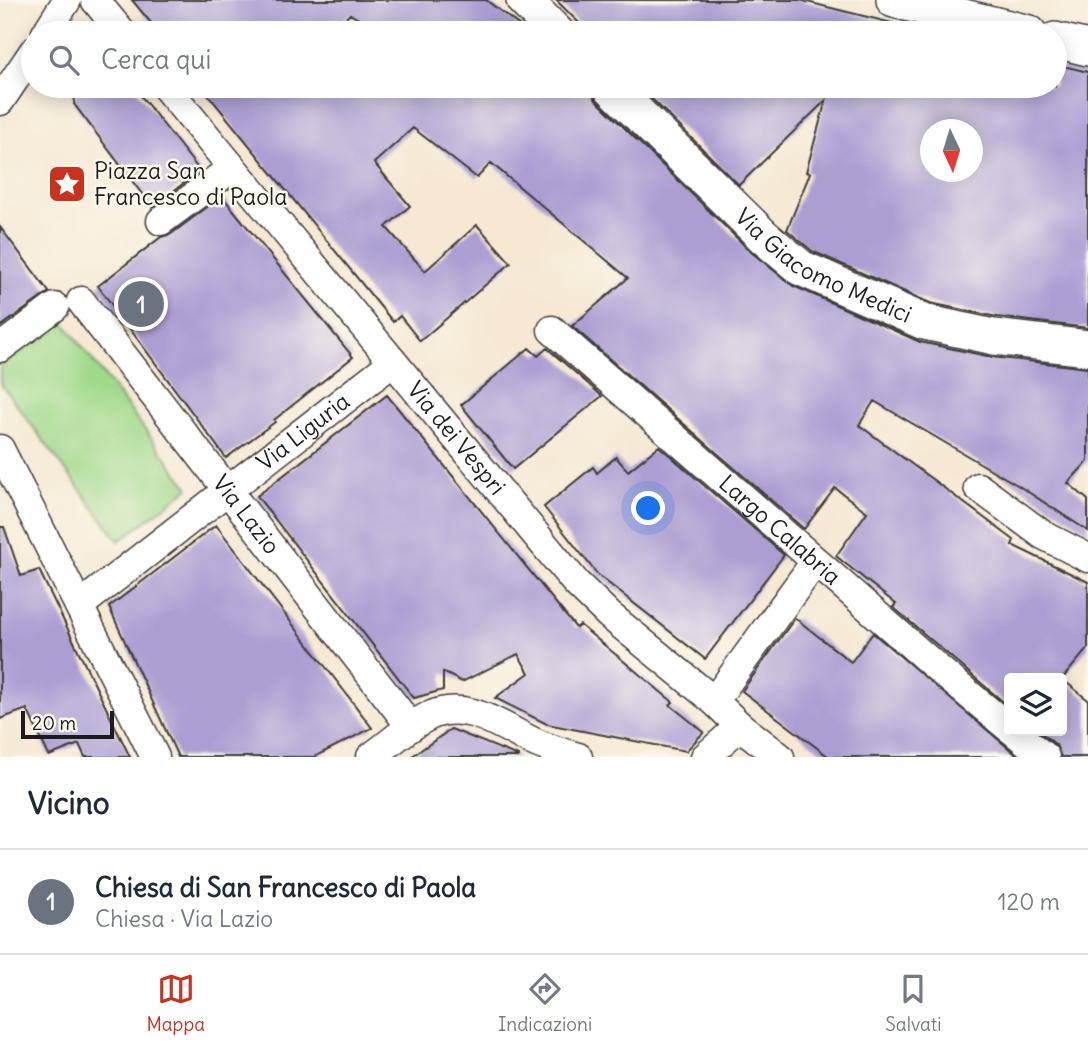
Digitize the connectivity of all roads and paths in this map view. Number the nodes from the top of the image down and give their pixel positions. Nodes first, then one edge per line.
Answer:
1 (67, 0) edge
2 (95, 0) edge
3 (524, 0) edge
4 (894, 0) edge
5 (54, 21) edge
6 (112, 21) edge
7 (545, 21) edge
8 (980, 21) edge
9 (1067, 43) edge
10 (1088, 48) edge
11 (21, 70) edge
12 (175, 98) edge
13 (622, 98) edge
14 (0, 101) edge
15 (232, 168) junction
16 (161, 221) dead end
17 (552, 330) dead end
18 (0, 348) edge
19 (1088, 348) edge
20 (393, 362) junction
21 (0, 449) edge
22 (978, 487) dead end
23 (228, 491) junction
24 (1088, 558) edge
25 (815, 562) junction
26 (79, 606) junction
27 (714, 701) junction
28 (1004, 723) edge
29 (740, 726) junction
30 (411, 727) junction
31 (1020, 736) edge
32 (155, 757) edge
33 (371, 757) edge
34 (578, 757) edge
35 (705, 757) edge
36 (780, 757) edge
37 (1045, 757) edge

1 - 5 street
2 - 6 street
3 - 7 street
4 - 8 street
9 - 10 street
11 - 14 street
12 - 15 street, Via dei Vespri
13 - 19 street, Via Giacomo Medici
15 - 16 street
15 - 20 street, Via dei Vespri
17 - 25 street, Largo Calabria
18 - 23 street, Via Lazio
20 - 23 street, Via Liguria
20 - 27 street, Via dei Vespri
21 - 26 street
22 - 24 street
23 - 26 street, Via Liguria
23 - 30 street, Via Lazio
25 - 27 street
25 - 28 street, Largo Calabria
26 - 32 street
27 - 29 street, Via dei Vespri
29 - 35 street
29 - 36 street, Via dei Vespri
30 - 33 street
30 - 34 street
31 - 37 street, Largo Calabria

